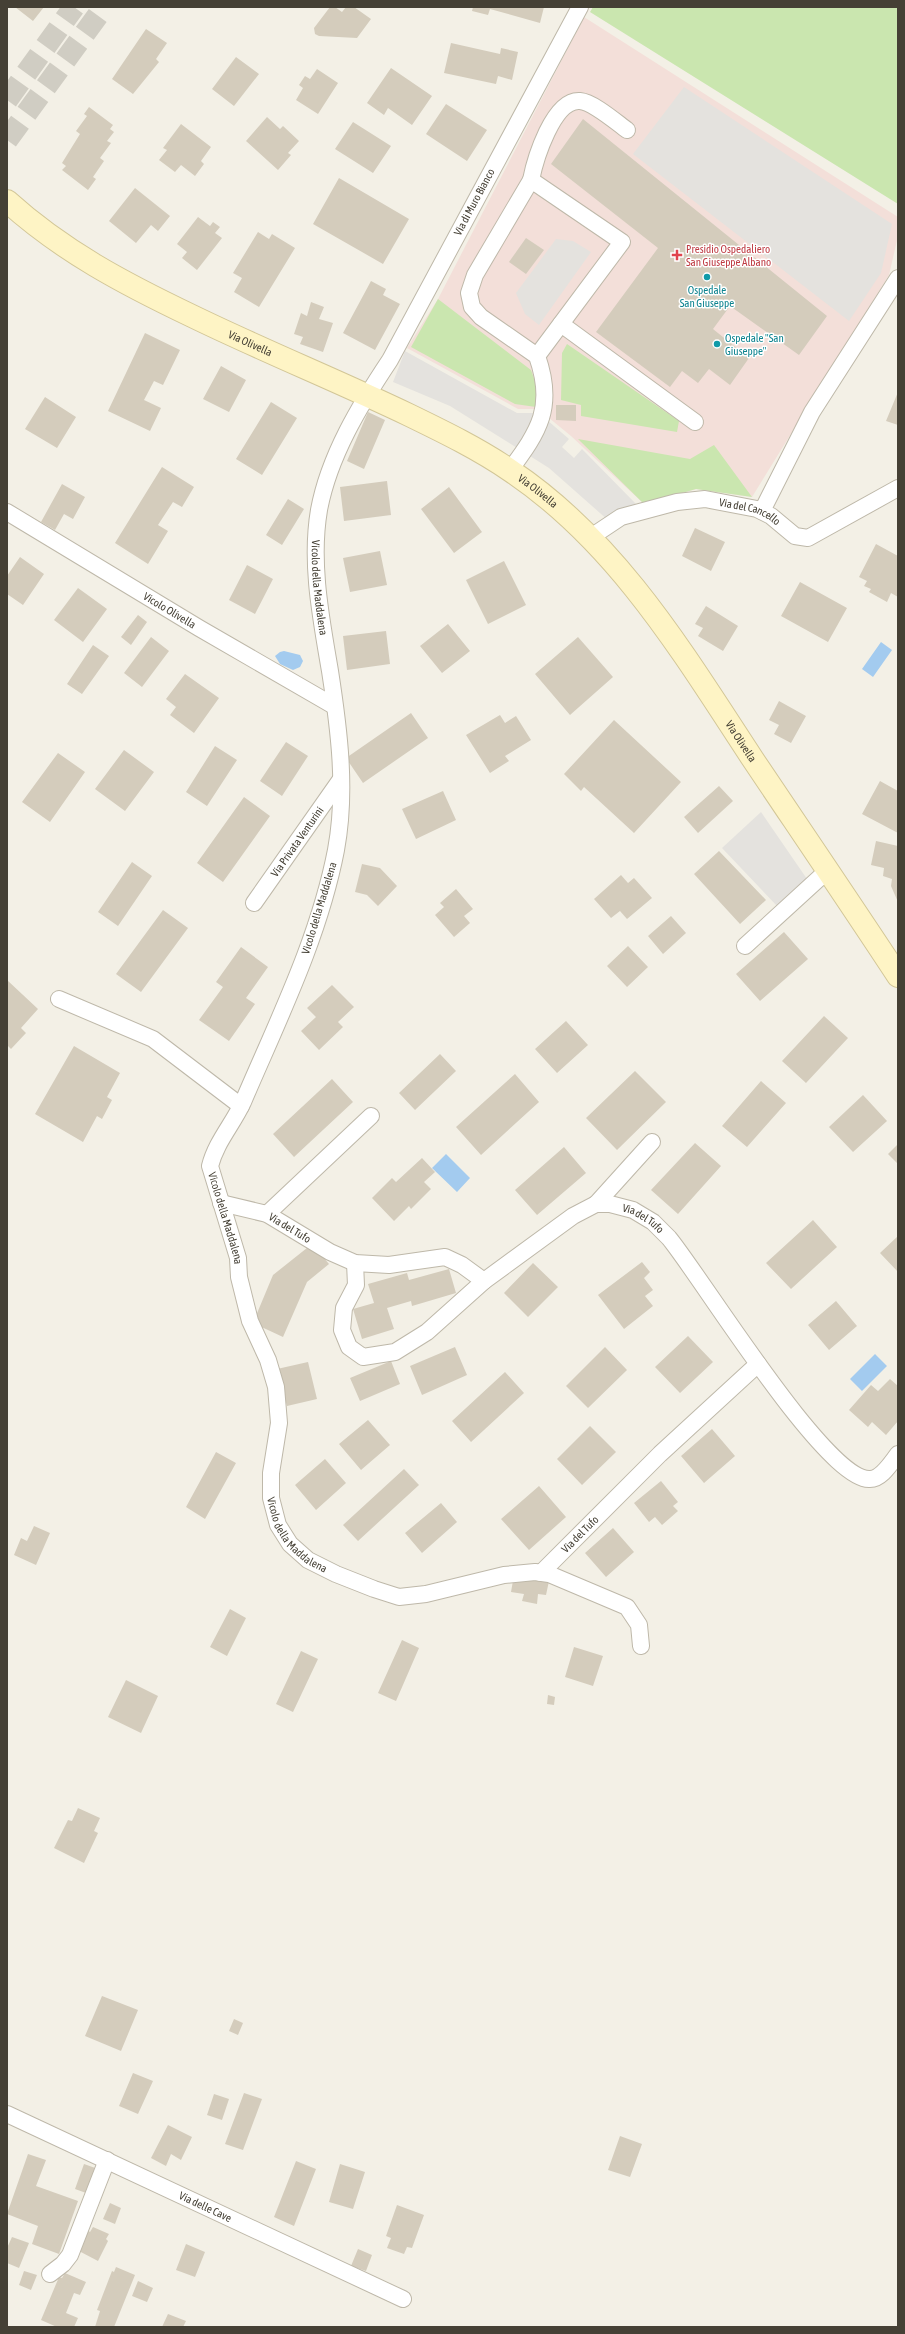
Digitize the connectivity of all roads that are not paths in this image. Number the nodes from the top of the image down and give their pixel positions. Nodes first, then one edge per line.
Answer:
1 (580, 7) edge
2 (627, 130) dead end
3 (531, 180) junction
4 (7, 200) edge
5 (898, 278) edge
6 (561, 324) junction
7 (538, 356) junction
8 (367, 395) junction
9 (695, 422) dead end
10 (510, 470) junction
11 (898, 488) edge
12 (762, 511) junction
13 (7, 512) edge
14 (591, 537) junction
15 (334, 706) junction
16 (341, 779) junction
17 (827, 871) junction
18 (254, 903) dead end
19 (745, 946) dead end
20 (898, 976) edge
21 (59, 999) dead end
22 (241, 1106) junction
23 (371, 1116) dead end
24 (652, 1142) dead end
25 (221, 1203) junction
26 (596, 1204) junction
27 (267, 1214) junction
28 (355, 1263) junction
29 (484, 1281) junction
30 (758, 1364) junction
31 (898, 1454) edge
32 (541, 1573) junction
33 (641, 1646) dead end
34 (7, 2114) edge
35 (108, 2160) junction
36 (50, 2274) dead end
37 (403, 2300) dead end

1 - 8 street, Via di Muro Bianco
2 - 3 street
3 - 6 street
3 - 7 street
4 - 8 main road, Via Olivella
5 - 12 street
6 - 7 street
6 - 9 street
7 - 10 street
8 - 10 main road, Via Olivella
8 - 15 street, Vicolo della Maddalena
10 - 14 main road, Via Olivella
11 - 12 street, Via del Cancello
12 - 14 street, Via del Cancello
13 - 15 street, Vicolo Olivella
14 - 17 main road, Via Olivella
15 - 16 street, Vicolo della Maddalena
16 - 18 street, Via Privata Venturini
16 - 22 street, Vicolo della Maddalena
17 - 19 street
17 - 20 main road, Via Olivella
21 - 22 street
22 - 25 street, Vicolo della Maddalena
23 - 27 street
24 - 26 street
25 - 27 street, Via del Tufo
25 - 32 street, Vicolo della Maddalena
26 - 29 street
26 - 30 street, Via del Tufo
27 - 28 street, Via del Tufo
28 - 29 street, Via del Tufo
28 - 29 street
30 - 31 street, Via del Tufo
30 - 32 street, Via del Tufo
32 - 33 street, Vicolo della Maddalena
34 - 35 street, Via delle Cave
35 - 36 street
35 - 37 street, Via delle Cave

